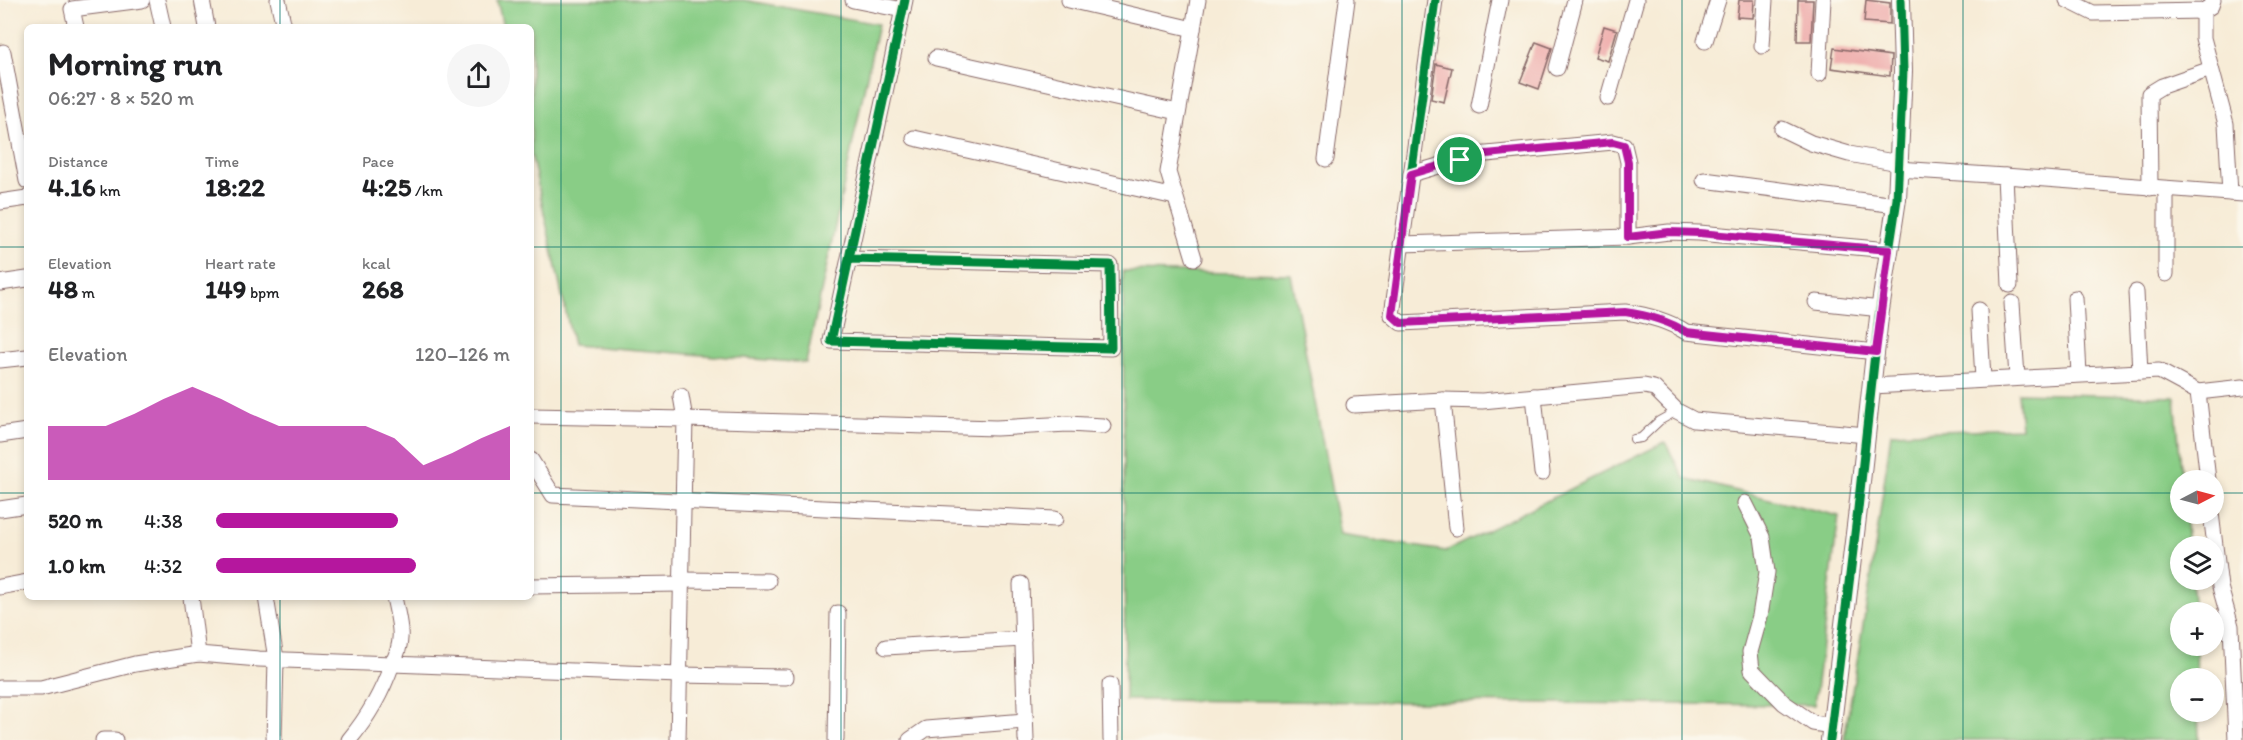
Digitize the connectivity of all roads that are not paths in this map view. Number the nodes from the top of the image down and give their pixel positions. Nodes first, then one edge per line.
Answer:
1 (142, 0) edge
2 (157, 0) edge
3 (202, 0) edge
4 (278, 0) edge
5 (853, 0) edge
6 (1069, 0) edge
7 (1198, 0) edge
8 (1347, 0) edge
9 (1435, 0) edge
10 (1500, 0) edge
11 (1575, 0) edge
12 (1636, 0) edge
13 (1718, 0) edge
14 (1765, 0) edge
15 (1823, 0) edge
16 (1901, 0) edge
17 (2067, 0) edge
18 (904, 5) edge
19 (2208, 5) edge
20 (2133, 6) edge
21 (75, 24) edge
22 (162, 24) edge
23 (206, 24) edge
24 (283, 24) edge
25 (1193, 29) junction
26 (1705, 41) dead end
27 (1762, 46) dead end
28 (3, 52) dead end
29 (936, 58) dead end
30 (1557, 68) dead end
31 (2211, 69) junction
32 (1819, 74) dead end
33 (1608, 98) dead end
34 (1479, 106) dead end
35 (1178, 112) junction
36 (1782, 129) dead end
37 (914, 138) dead end
38 (1326, 159) dead end
39 (24, 165) edge
40 (1898, 166) junction
41 (1411, 174) junction
42 (2005, 176) junction
43 (1704, 180) dead end
44 (2150, 188) junction
45 (2166, 189) junction
46 (2236, 194) edge
47 (1175, 197) junction
48 (24, 198) edge
49 (0, 202) edge
50 (1896, 205) junction
51 (1628, 237) junction
52 (1401, 244) junction
53 (1889, 250) junction
54 (1194, 258) dead end
55 (849, 259) junction
56 (2166, 274) dead end
57 (24, 279) edge
58 (0, 283) edge
59 (2010, 285) dead end
60 (2136, 292) dead end
61 (2075, 298) dead end
62 (1816, 302) dead end
63 (2012, 303) dead end
64 (1881, 309) junction
65 (1978, 310) dead end
66 (1876, 352) junction
67 (24, 357) edge
68 (0, 360) edge
69 (2140, 372) junction
70 (2079, 374) junction
71 (2017, 377) junction
72 (1983, 379) junction
73 (1872, 386) junction
74 (2243, 387) edge
75 (2198, 392) junction
76 (681, 396) dead end
77 (1534, 396) junction
78 (1443, 400) junction
79 (1354, 405) dead end
80 (1677, 411) junction
81 (534, 416) edge
82 (685, 419) junction
83 (1103, 426) dead end
84 (24, 431) edge
85 (0, 435) edge
86 (1867, 435) junction
87 (1634, 439) dead end
88 (534, 465) edge
89 (2207, 470) edge
90 (1542, 473) dead end
91 (683, 501) junction
92 (1745, 503) dead end
93 (24, 505) edge
94 (0, 509) edge
95 (1055, 519) dead end
96 (2212, 524) edge
97 (1456, 528) dead end
98 (768, 581) dead end
99 (681, 582) junction
100 (24, 583) edge
101 (1021, 584) dead end
102 (534, 586) edge
103 (0, 587) edge
104 (191, 600) edge
105 (266, 600) edge
106 (394, 600) edge
107 (838, 613) dead end
108 (2236, 620) edge
109 (1023, 639) junction
110 (886, 647) dead end
111 (198, 654) junction
112 (276, 659) junction
113 (392, 664) junction
114 (679, 675) junction
115 (786, 677) dead end
116 (1110, 685) dead end
117 (0, 688) edge
118 (1025, 721) junction
119 (1831, 733) edge
120 (103, 740) edge
121 (115, 740) edge
122 (274, 740) edge
123 (349, 740) edge
124 (678, 740) edge
125 (836, 740) edge
126 (910, 740) edge
127 (1026, 740) edge
128 (1111, 740) edge
129 (2236, 740) edge

1 - 21 street
2 - 22 street
3 - 23 street
4 - 24 street
5 - 18 street
6 - 25 street
7 - 25 street
8 - 38 street
9 - 41 street
10 - 34 street
11 - 30 street
12 - 33 street
13 - 26 street
14 - 27 street
15 - 32 street
16 - 40 street
17 - 20 street
18 - 55 street
19 - 20 street
19 - 31 street
25 - 35 street
28 - 39 street
29 - 35 street
31 - 44 street
31 - 46 street
35 - 47 street
36 - 40 street
37 - 47 street
40 - 42 street
40 - 50 street
41 - 51 street
41 - 52 street
42 - 44 street
42 - 59 street
43 - 50 street
44 - 45 street
45 - 46 street
45 - 56 street
47 - 54 street
48 - 49 street
50 - 53 street
51 - 52 street
51 - 53 street
52 - 66 street
53 - 64 street
55 - 55 street
57 - 58 street
60 - 69 street
61 - 70 street
62 - 64 street
63 - 71 street
64 - 66 street
65 - 72 street
66 - 73 street
67 - 68 street
69 - 70 street
69 - 75 street
70 - 71 street
71 - 72 street
72 - 73 street
73 - 86 street
74 - 75 street
75 - 89 street
76 - 82 street
77 - 78 street
77 - 80 street
77 - 90 street
78 - 79 street
78 - 97 street
80 - 86 street
80 - 87 lane
81 - 82 street
82 - 83 street
82 - 91 street
84 - 85 street
86 - 119 street
88 - 91 street
91 - 95 street
91 - 99 street
92 - 119 street
93 - 94 street
96 - 108 street
98 - 99 street
99 - 102 street
99 - 114 street
100 - 103 street
101 - 109 street
104 - 111 street
105 - 112 street
106 - 113 street
107 - 125 street
108 - 129 street
109 - 110 street
109 - 118 street
111 - 112 street
111 - 117 street
112 - 113 street
112 - 122 street
113 - 114 street
113 - 123 street
114 - 115 street
114 - 124 street
116 - 128 street
118 - 126 street
118 - 127 street
120 - 121 street

